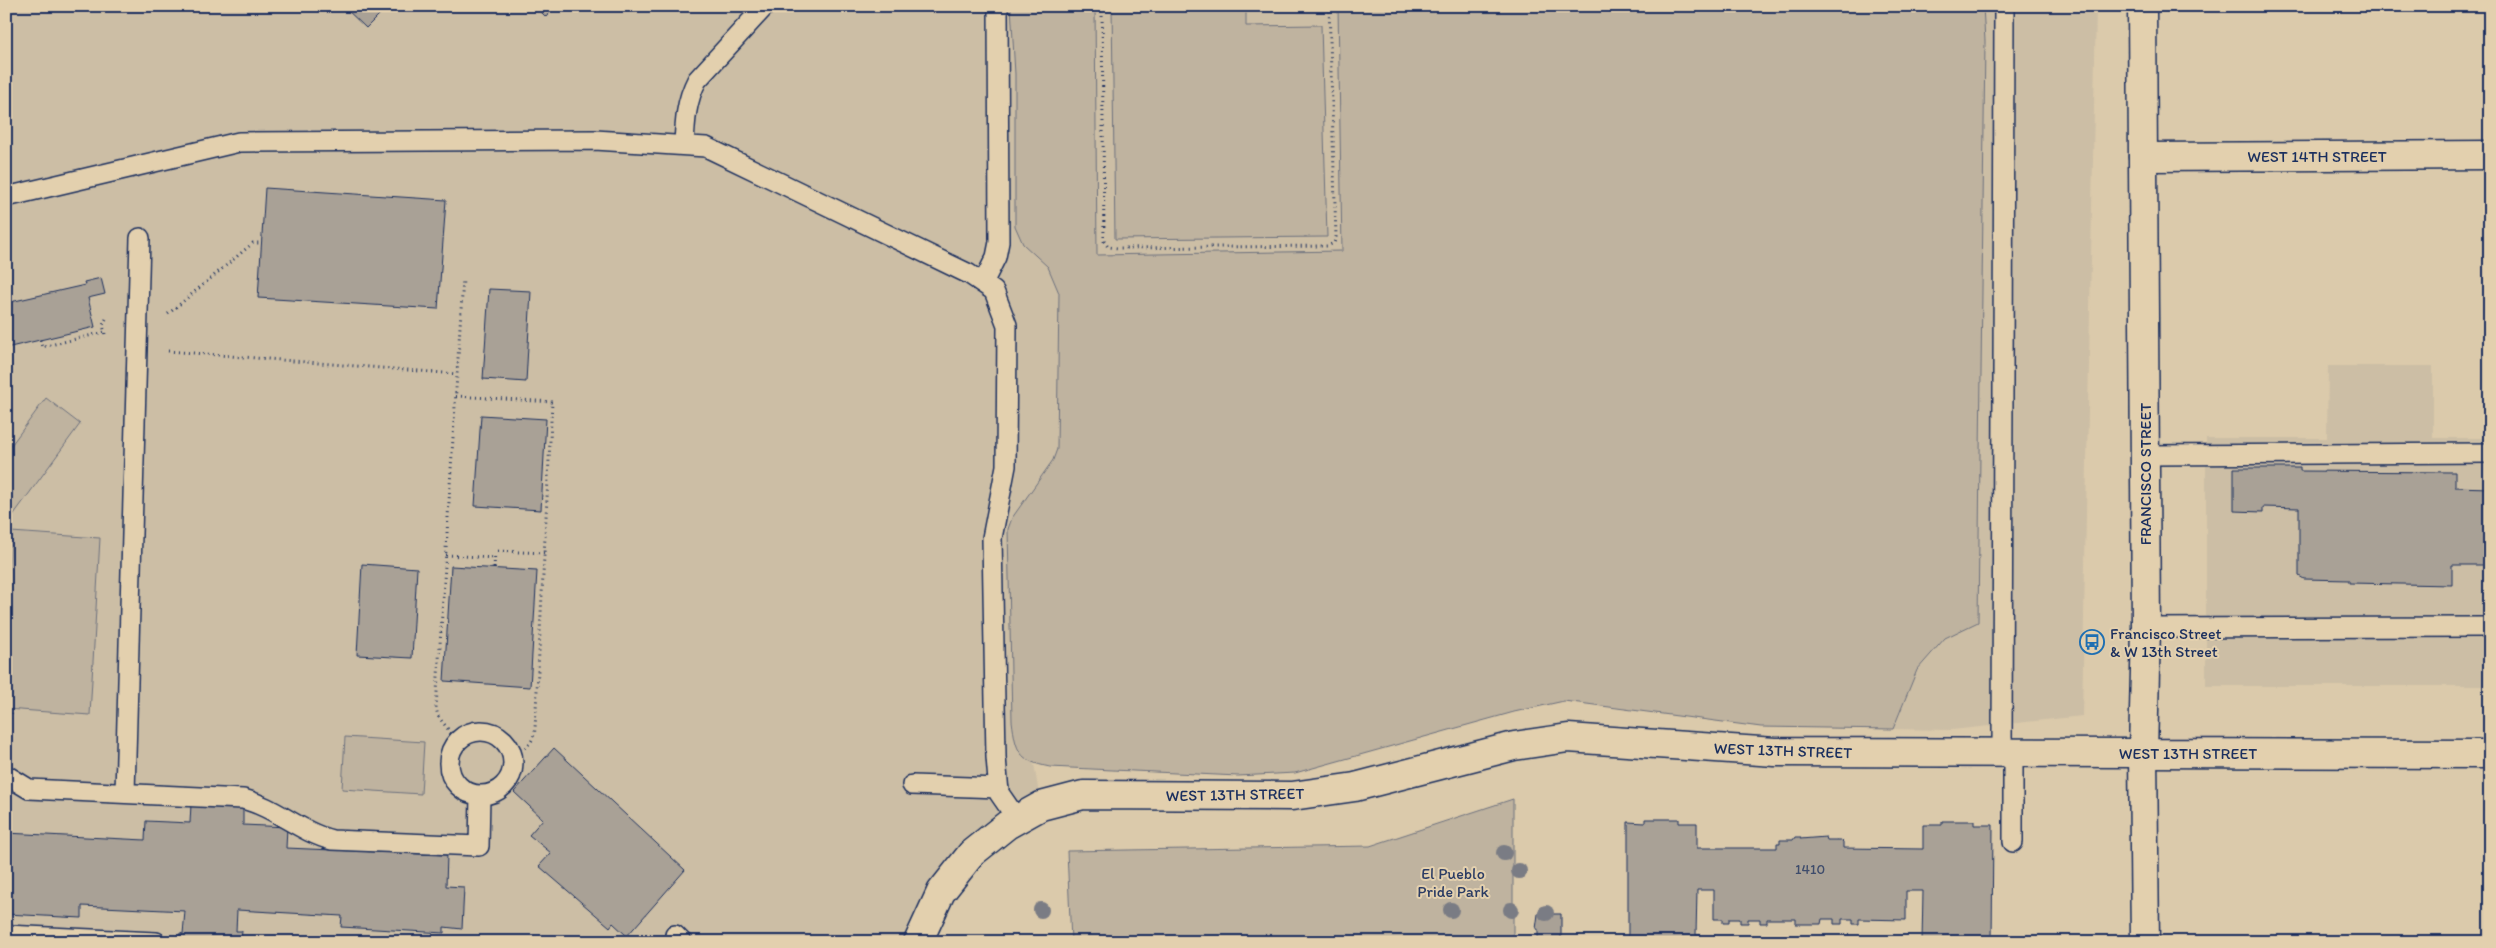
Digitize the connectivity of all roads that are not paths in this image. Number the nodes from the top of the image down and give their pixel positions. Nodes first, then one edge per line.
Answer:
1 (765, 6) edge
2 (998, 6) edge
3 (2004, 6) edge
4 (2142, 6) edge
5 (684, 145) junction
6 (2490, 155) edge
7 (2143, 157) junction
8 (6, 197) edge
9 (140, 238) dead end
10 (983, 283) junction
11 (2490, 454) edge
12 (2145, 455) junction
13 (2490, 627) edge
14 (2146, 628) junction
15 (2007, 753) junction
16 (2143, 753) junction
17 (2490, 754) edge
18 (6, 775) edge
19 (912, 785) dead end
20 (999, 788) junction
21 (125, 793) junction
22 (480, 795) junction
23 (1017, 819) junction
24 (2013, 842) dead end
25 (6, 935) edge
26 (156, 942) edge
27 (918, 942) edge
28 (2145, 942) edge

1 - 5 lane
2 - 10 lane
3 - 15 lane
4 - 7 street, FRANCISCO STREET
5 - 8 lane
5 - 10 lane
6 - 7 street, WEST 14TH STREET
7 - 12 street, FRANCISCO STREET
9 - 21 lane
10 - 20 lane
11 - 12 lane
12 - 14 street, FRANCISCO STREET
13 - 14 lane
14 - 16 street, FRANCISCO STREET
15 - 16 street, WEST 13TH STREET
15 - 23 street, WEST 13TH STREET
15 - 24 lane
16 - 17 street, WEST 13TH STREET
16 - 28 street, FRANCISCO STREET
18 - 21 lane
19 - 20 lane
20 - 23 lane
21 - 22 lane
22 - 22 lane
23 - 27 street, WEST 13TH STREET
25 - 26 lane

